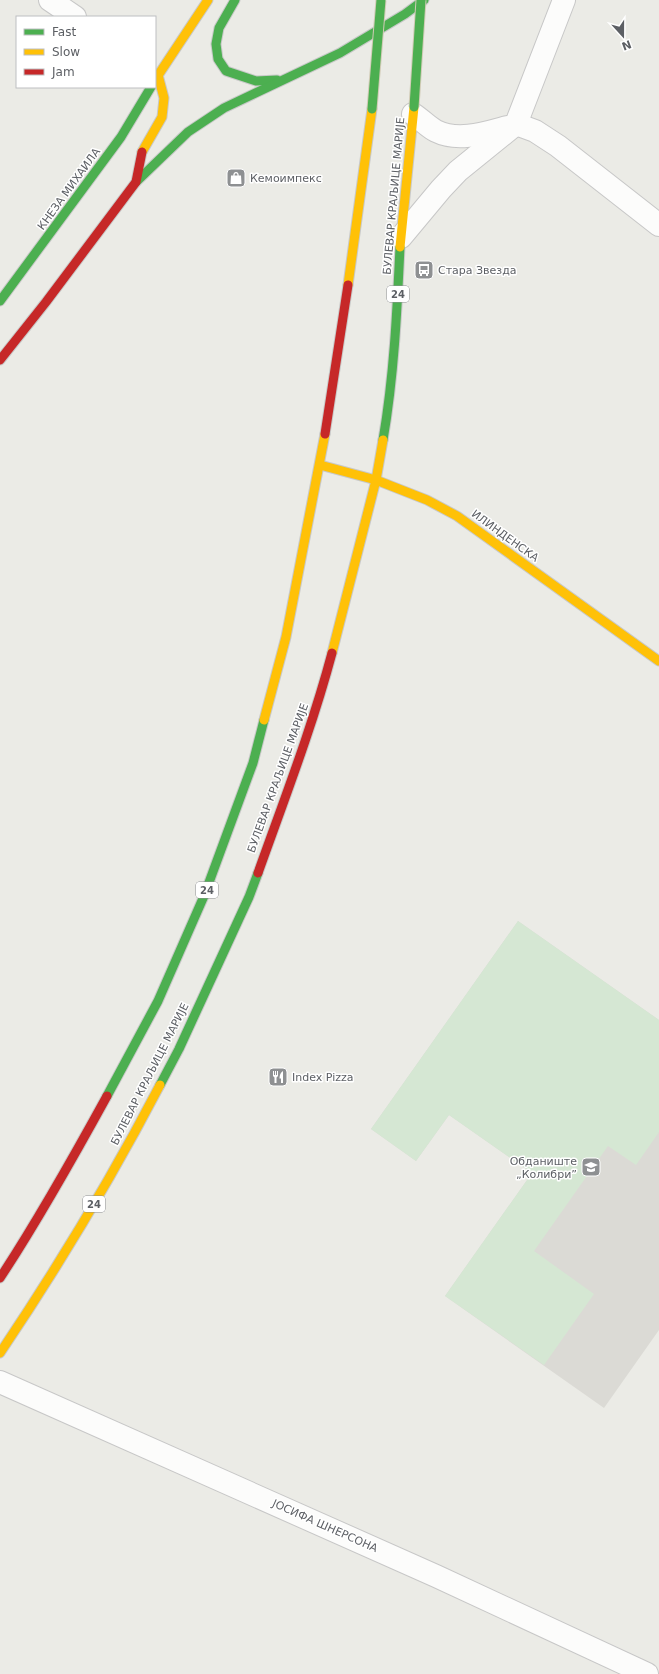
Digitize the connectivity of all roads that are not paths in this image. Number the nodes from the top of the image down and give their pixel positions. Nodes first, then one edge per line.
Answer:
1 (50, 0) edge
2 (208, 0) edge
3 (235, 0) edge
4 (381, 0) edge
5 (423, 0) edge
6 (564, 0) edge
7 (73, 16) edge
8 (156, 78) edge
9 (282, 80) junction
10 (156, 81) edge
11 (150, 88) edge
12 (414, 111) junction
13 (516, 124) junction
14 (136, 182) junction
15 (659, 225) edge
16 (401, 237) junction
17 (0, 301) edge
18 (0, 360) edge
19 (320, 465) junction
20 (376, 480) junction
21 (659, 662) edge
22 (0, 1278) edge
23 (0, 1353) edge
24 (0, 1382) edge
25 (648, 1674) edge

1 - 7 street
2 - 8 main road, КНЕЗА МИХАИЛА
3 - 9 main road
4 - 19 main road, 24, bridge
5 - 9 main road
5 - 12 main road, 24, bridge
6 - 13 street
9 - 14 main road
10 - 14 main road
11 - 17 main road, КНЕЗА МИХАИЛА
12 - 13 street
12 - 16 main road, БУЛЕВАР КРАЉИЦЕ МАРИЈЕ / 24
13 - 15 street
13 - 16 street
14 - 18 main road
16 - 20 main road, БУЛЕВАР КРАЉИЦЕ МАРИЈЕ / 24
19 - 20 main road, ИЛИНДЕНСКА
19 - 22 main road, 24
20 - 21 main road, ИЛИНДЕНСКА
20 - 23 main road, БУЛЕВАР КРАЉИЦЕ МАРИЈЕ / 24
24 - 25 street, ЈОСИФА ШНЕРСОНА

